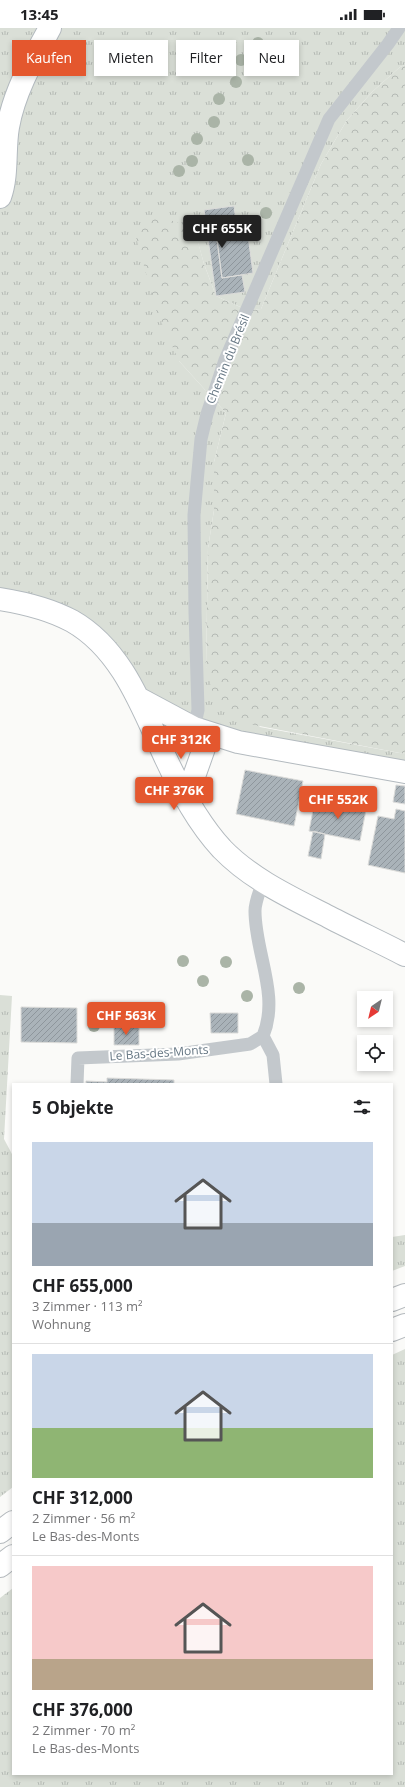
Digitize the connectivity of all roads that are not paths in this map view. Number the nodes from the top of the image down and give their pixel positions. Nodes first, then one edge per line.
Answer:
1 (50, 28) edge
2 (399, 28) edge
3 (0, 197) edge
4 (0, 599) edge
5 (138, 698) junction
6 (202, 731) junction
7 (405, 772) edge
8 (186, 799) junction
9 (263, 881) junction
10 (405, 955) edge
11 (263, 1036) junction
12 (77, 1083) edge
13 (276, 1083) edge
14 (405, 1295) edge
15 (393, 1300) edge
16 (405, 1325) edge
17 (393, 1330) edge
18 (12, 1523) edge
19 (0, 1532) edge
20 (12, 1557) edge
21 (0, 1566) edge

1 - 3 main road
2 - 6 lane, Chemin du Brésil
4 - 5 main road
5 - 6 main road
5 - 8 main road
6 - 7 main road
6 - 8 main road
8 - 9 main road
9 - 10 main road
9 - 11 lane
11 - 12 lane, Le Bas-des-Monts
11 - 13 lane
14 - 15 main road
16 - 17 main road
18 - 19 main road
20 - 21 main road

